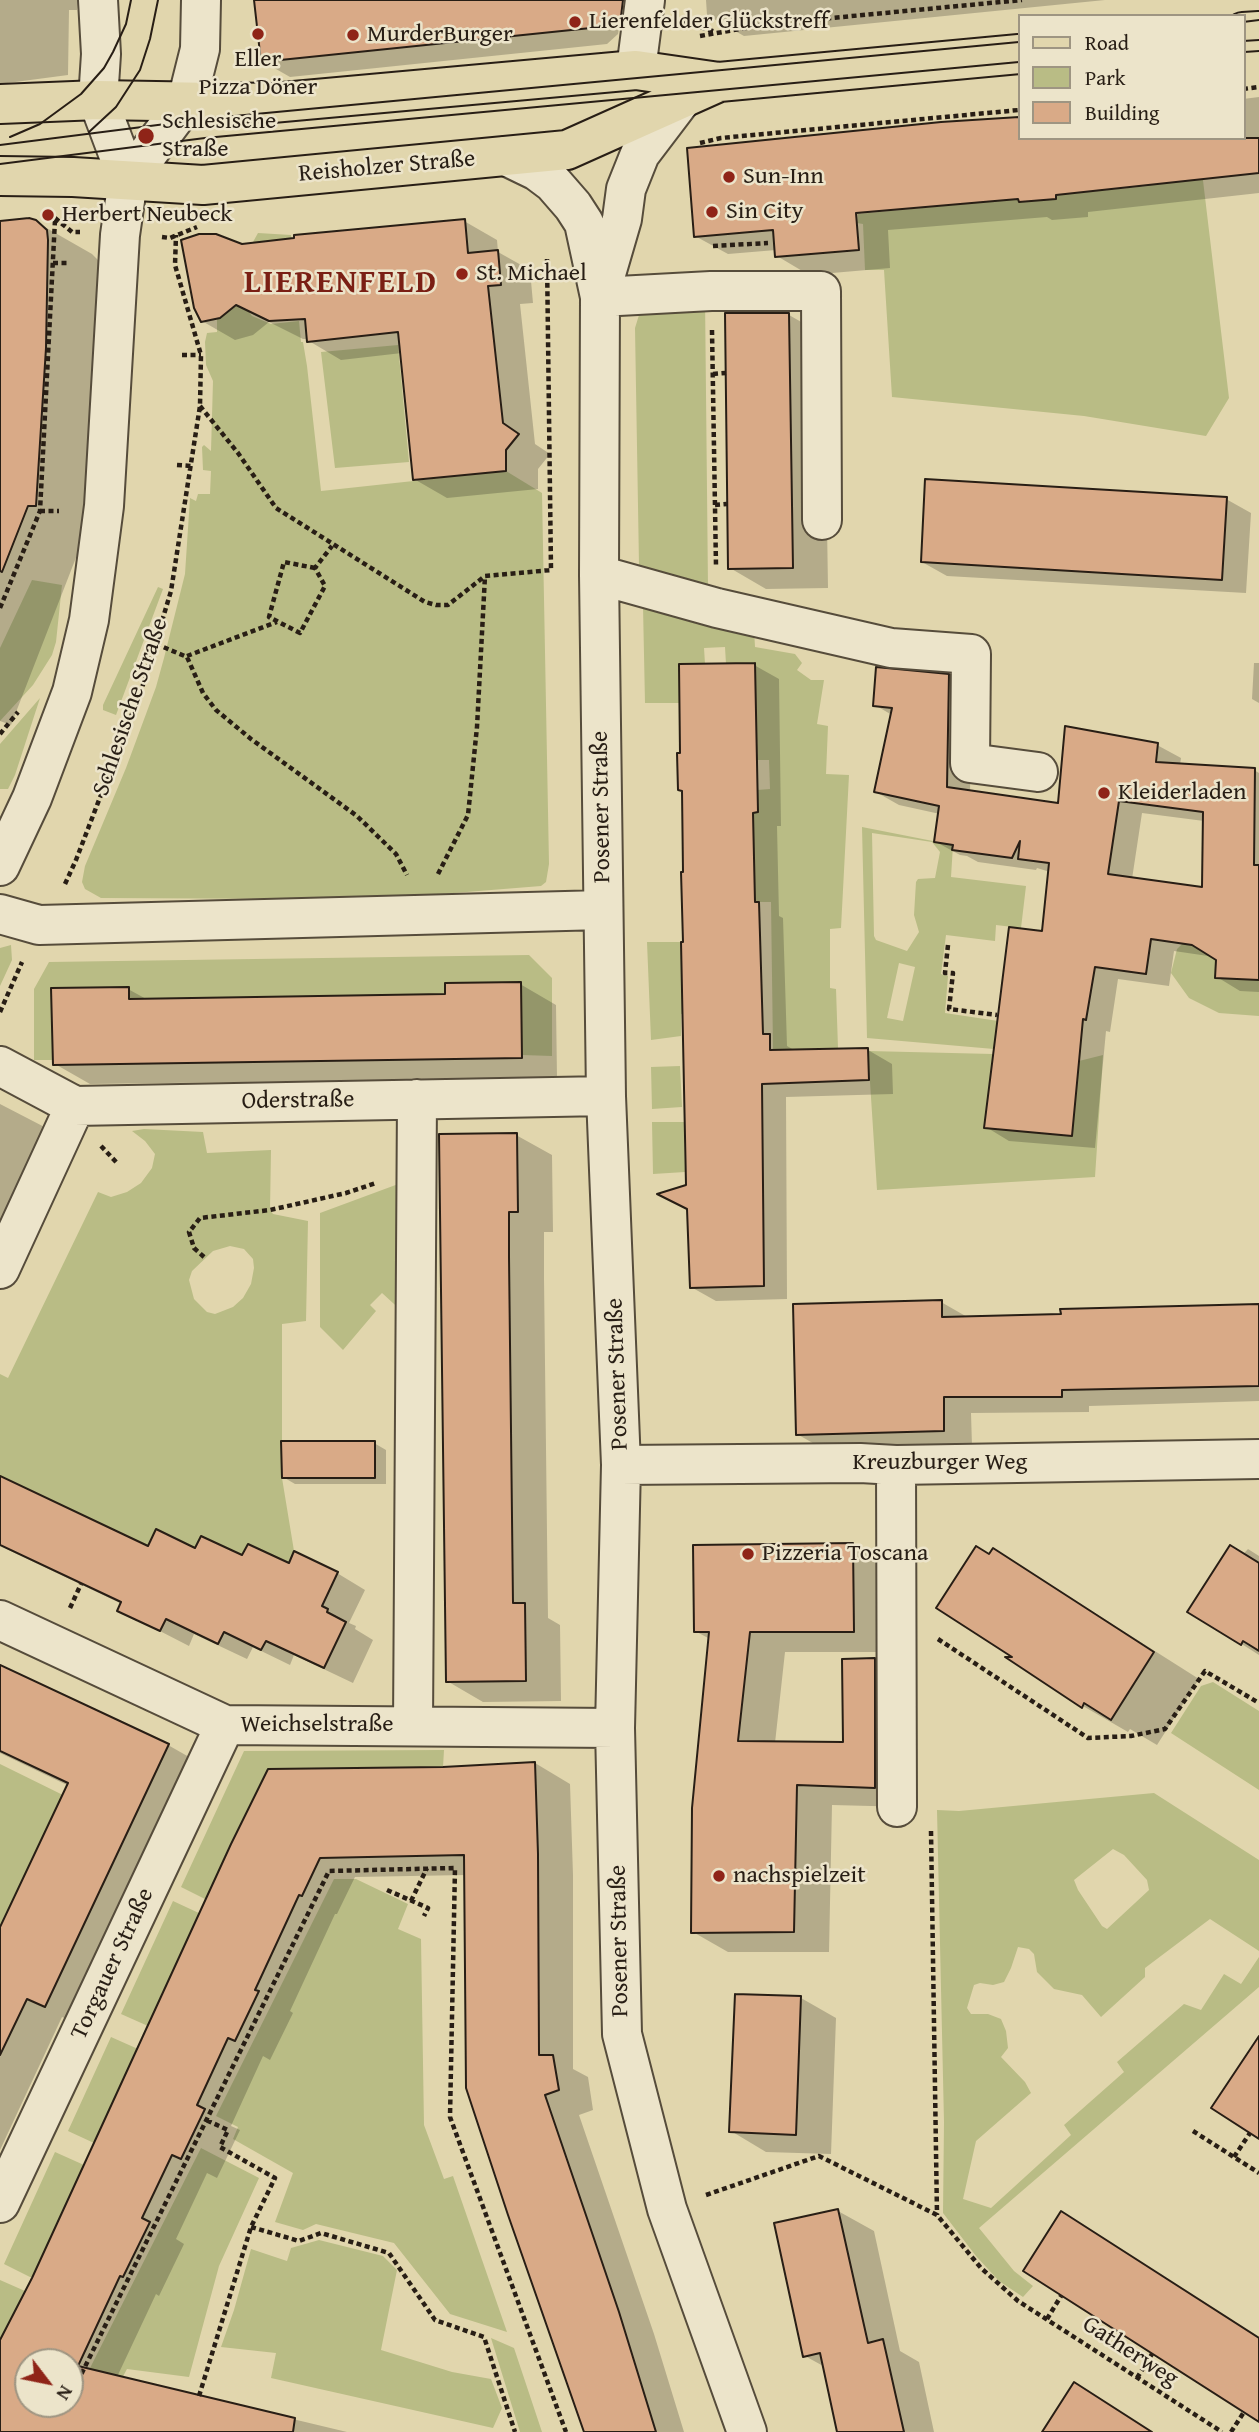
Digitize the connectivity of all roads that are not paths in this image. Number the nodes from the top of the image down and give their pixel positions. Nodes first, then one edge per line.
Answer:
1 (98, 0) edge
2 (201, 0) edge
3 (660, 10) edge
4 (1018, 54) edge
5 (636, 70) junction
6 (719, 82) junction
7 (99, 100) junction
8 (681, 100) junction
9 (187, 102) junction
10 (0, 104) edge
11 (506, 156) junction
12 (0, 176) edge
13 (128, 180) junction
14 (600, 296) junction
15 (822, 520) dead end
16 (599, 575) junction
17 (1038, 772) dead end
18 (0, 866) edge
19 (603, 910) junction
20 (0, 914) edge
21 (0, 1066) edge
22 (606, 1096) junction
23 (417, 1099) junction
24 (75, 1106) junction
25 (0, 1269) edge
26 (1259, 1459) edge
27 (621, 1465) junction
28 (896, 1465) junction
29 (0, 1620) edge
30 (225, 1725) junction
31 (413, 1726) junction
32 (615, 1728) junction
33 (897, 1807) road end
34 (0, 2203) edge
35 (747, 2432) edge

1 - 7 street
2 - 9 street
3 - 5 street
4 - 6 main road, Reisholzer Straße
5 - 6 main road, Reisholzer Straße
5 - 8 main road
5 - 9 main road, Reisholzer Straße
6 - 8 main road, Reisholzer Straße
7 - 9 main road, Reisholzer Straße
7 - 10 main road, Reisholzer Straße
7 - 13 street
8 - 11 main road, Reisholzer Straße
8 - 14 street, Posener Straße
9 - 13 street
11 - 13 main road, Reisholzer Straße
11 - 14 street, Posener Straße
12 - 13 main road, Reisholzer Straße
13 - 18 street
14 - 15 street
14 - 16 street, Posener Straße
16 - 17 street
16 - 19 street, Posener Straße
19 - 20 street
19 - 22 street, Posener Straße
21 - 24 street, Oderstraße
22 - 23 street, Oderstraße
22 - 27 street, Posener Straße
23 - 24 street, Oderstraße
23 - 31 street
24 - 25 street
26 - 28 street, Kreuzburger Weg
27 - 28 street, Kreuzburger Weg
27 - 32 street, Posener Straße
28 - 33 street
29 - 30 street, Weichselstraße
30 - 31 street, Weichselstraße
30 - 34 street, Torgauer Straße
31 - 32 street, Weichselstraße
32 - 35 street, Posener Straße

